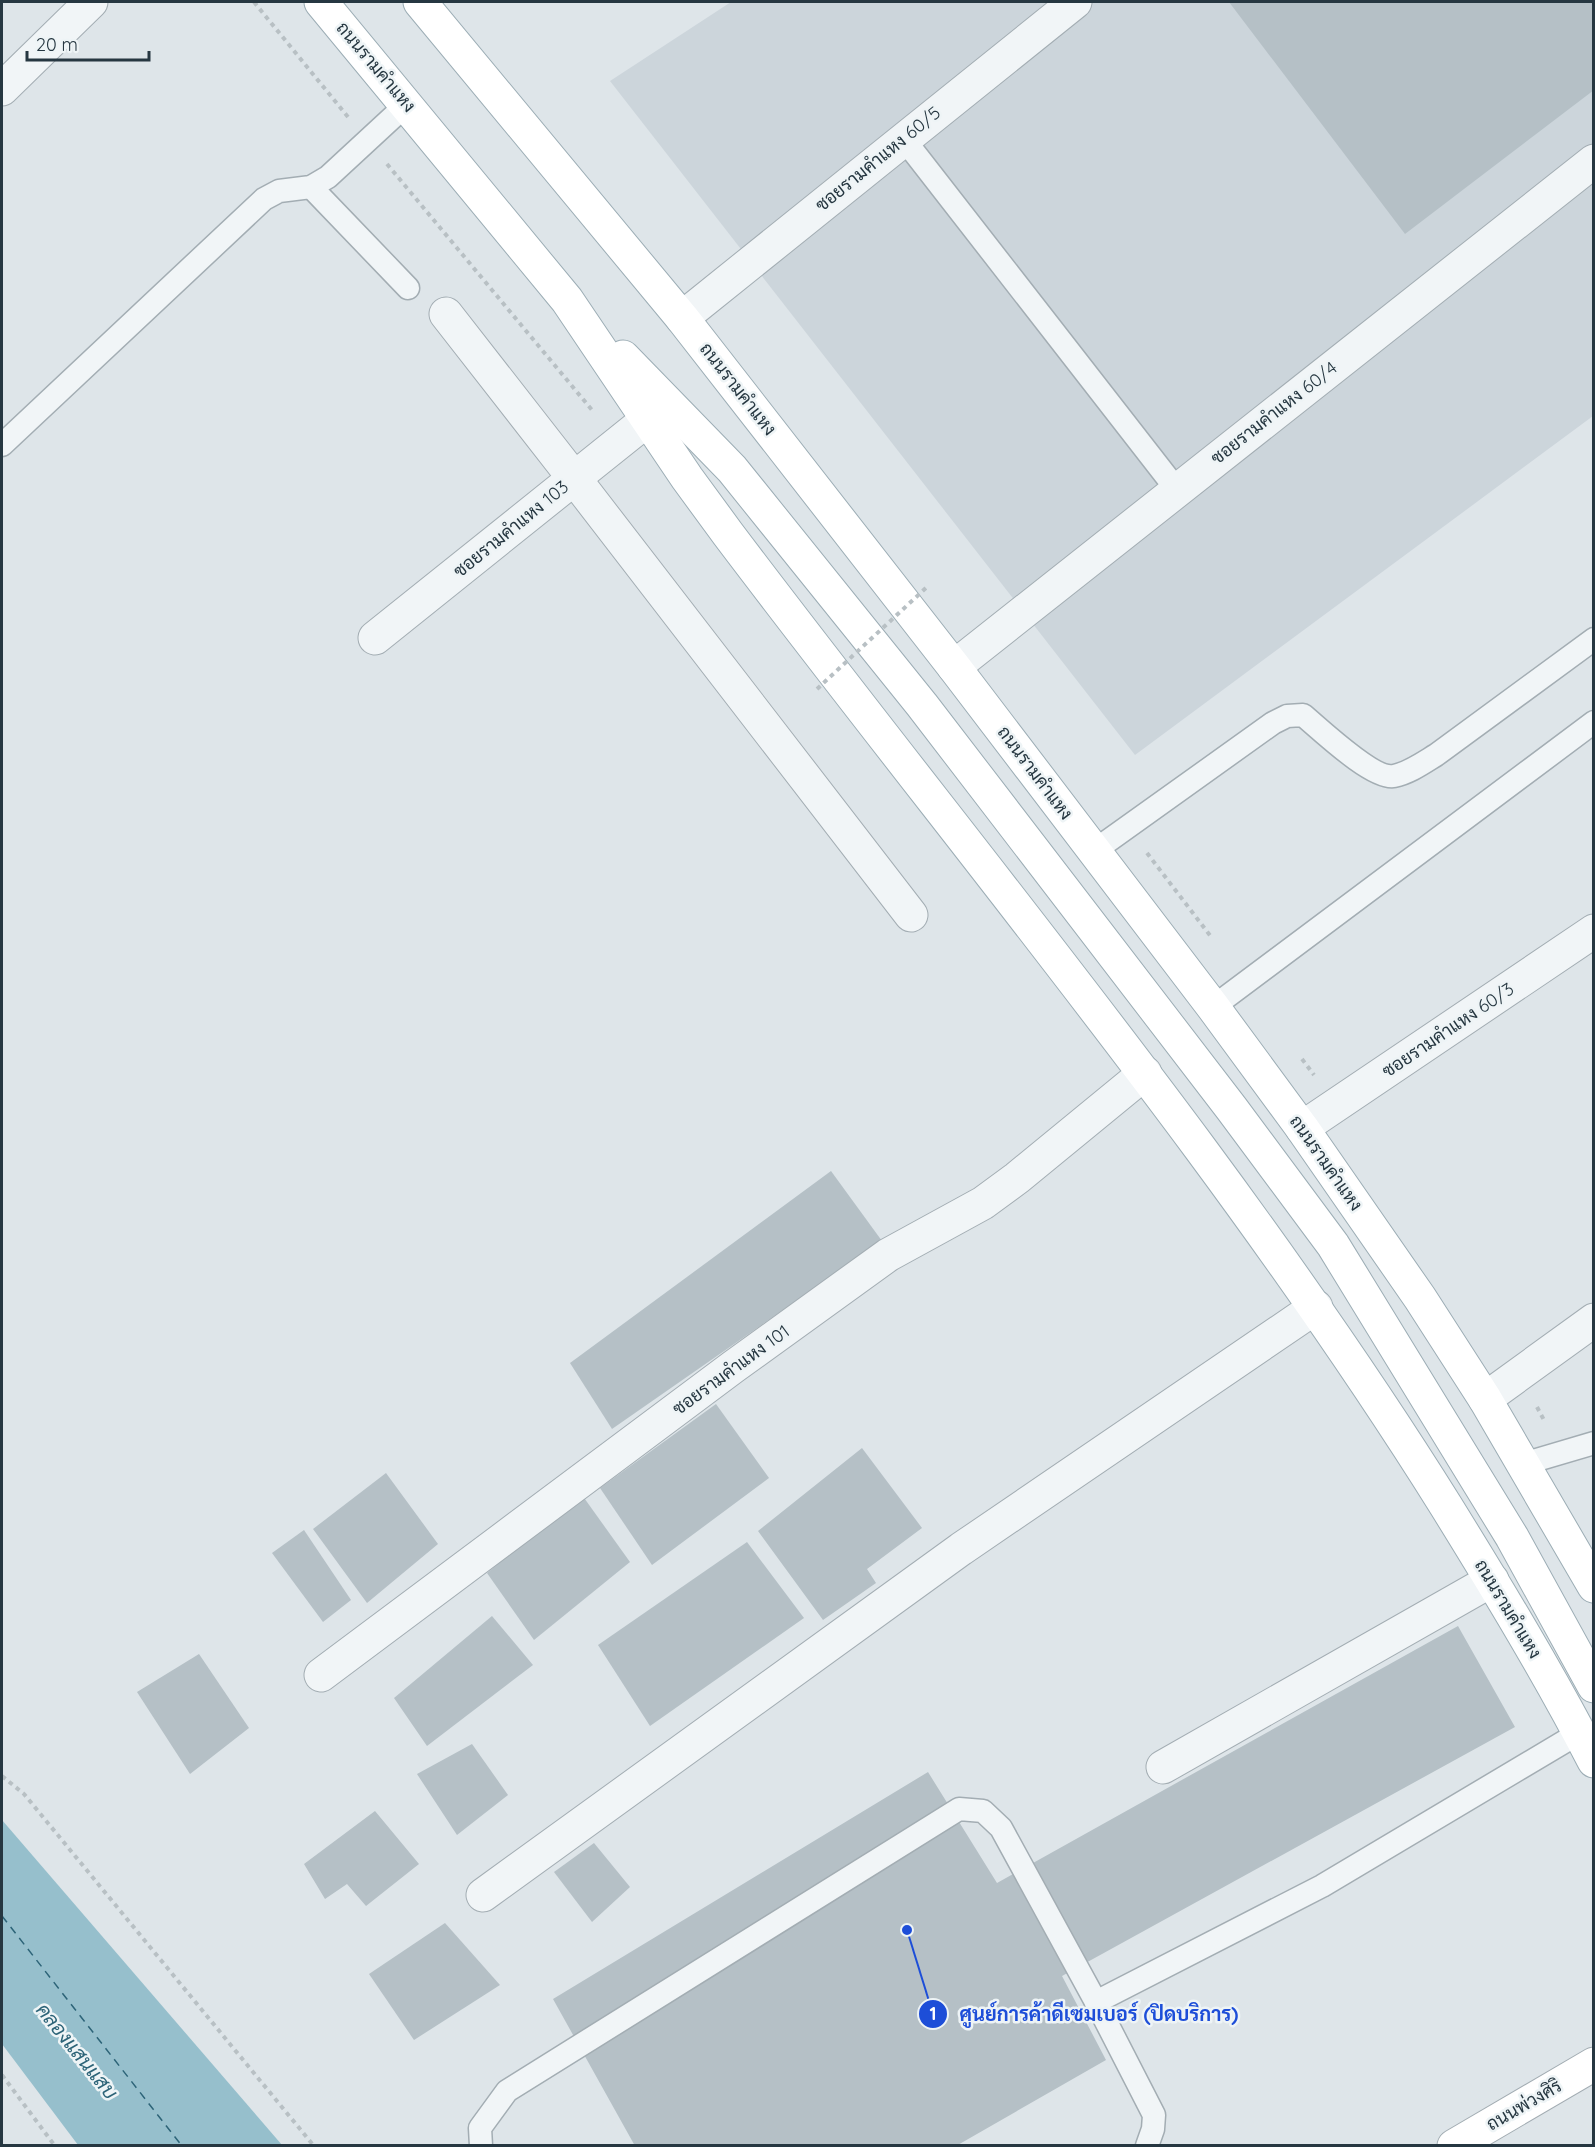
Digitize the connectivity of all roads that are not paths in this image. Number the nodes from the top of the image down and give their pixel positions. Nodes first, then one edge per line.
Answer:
1 (91, 2) edge
2 (321, 2) edge
3 (420, 2) edge
4 (1075, 2) edge
5 (2, 88) edge
6 (407, 104) junction
7 (903, 138) junction
8 (1593, 161) edge
9 (311, 186) junction
10 (408, 288) dead end
11 (567, 300) junction
12 (446, 314) dead end
13 (682, 318) junction
14 (647, 420) junction
15 (2, 445) edge
16 (574, 478) junction
17 (1177, 490) junction
18 (375, 638) dead end
19 (1593, 639) edge
20 (954, 667) junction
21 (1593, 722) edge
22 (1094, 851) junction
23 (911, 915) dead end
24 (1593, 931) edge
25 (1213, 1007) junction
26 (1145, 1073) junction
27 (1302, 1128) junction
28 (1316, 1308) junction
29 (1593, 1320) edge
30 (1485, 1399) junction
31 (1593, 1443) edge
32 (1523, 1464) junction
33 (1492, 1580) junction
34 (1593, 1586) edge
35 (321, 1675) dead end
36 (1593, 1686) edge
37 (1586, 1747) edge
38 (1163, 1767) dead end
39 (483, 1895) dead end
40 (1096, 2002) junction
41 (1593, 2064) edge
42 (481, 2145) edge
43 (1147, 2145) edge
44 (1454, 2145) edge

1 - 5 street
2 - 6 main road, ถนนรามคำแหง
3 - 13 main road, ถนนรามคำแหง
4 - 7 street, ซอยรามคำแหง 60/5
6 - 9 lane
6 - 11 main road, ถนนรามคำแหง
7 - 13 street, ซอยรามคำแหง 60/5
7 - 17 lane
8 - 17 street, ซอยรามคำแหง 60/4
9 - 10 lane
9 - 15 lane
11 - 14 main road, ถนนรามคำแหง
11 - 36 main road, ถนนรามคำแหง
12 - 16 street
13 - 20 main road, ถนนรามคำแหง
14 - 16 street, ซอยรามคำแหง 103
14 - 26 main road, ถนนรามคำแหง
16 - 18 street, ซอยรามคำแหง 103
16 - 23 street
17 - 20 street, ซอยรามคำแหง 60/4
19 - 22 lane
20 - 22 main road, ถนนรามคำแหง
21 - 25 lane
22 - 25 main road, ถนนรามคำแหง
24 - 27 street, ซอยรามคำแหง 60/3
25 - 27 main road, ถนนรามคำแหง
26 - 28 main road, ถนนรามคำแหง
26 - 35 street, ซอยรามคำแหง 101
27 - 30 main road, ถนนรามคำแหง
28 - 33 main road, ถนนรามคำแหง
28 - 39 street
29 - 30 street
30 - 32 main road, ถนนรามคำแหง
31 - 32 lane
32 - 34 main road, ถนนรามคำแหง
33 - 37 main road, ถนนรามคำแหง
33 - 38 street
37 - 40 lane
40 - 42 lane
40 - 43 lane
41 - 44 main road, ถนนพ่วงศิริ

